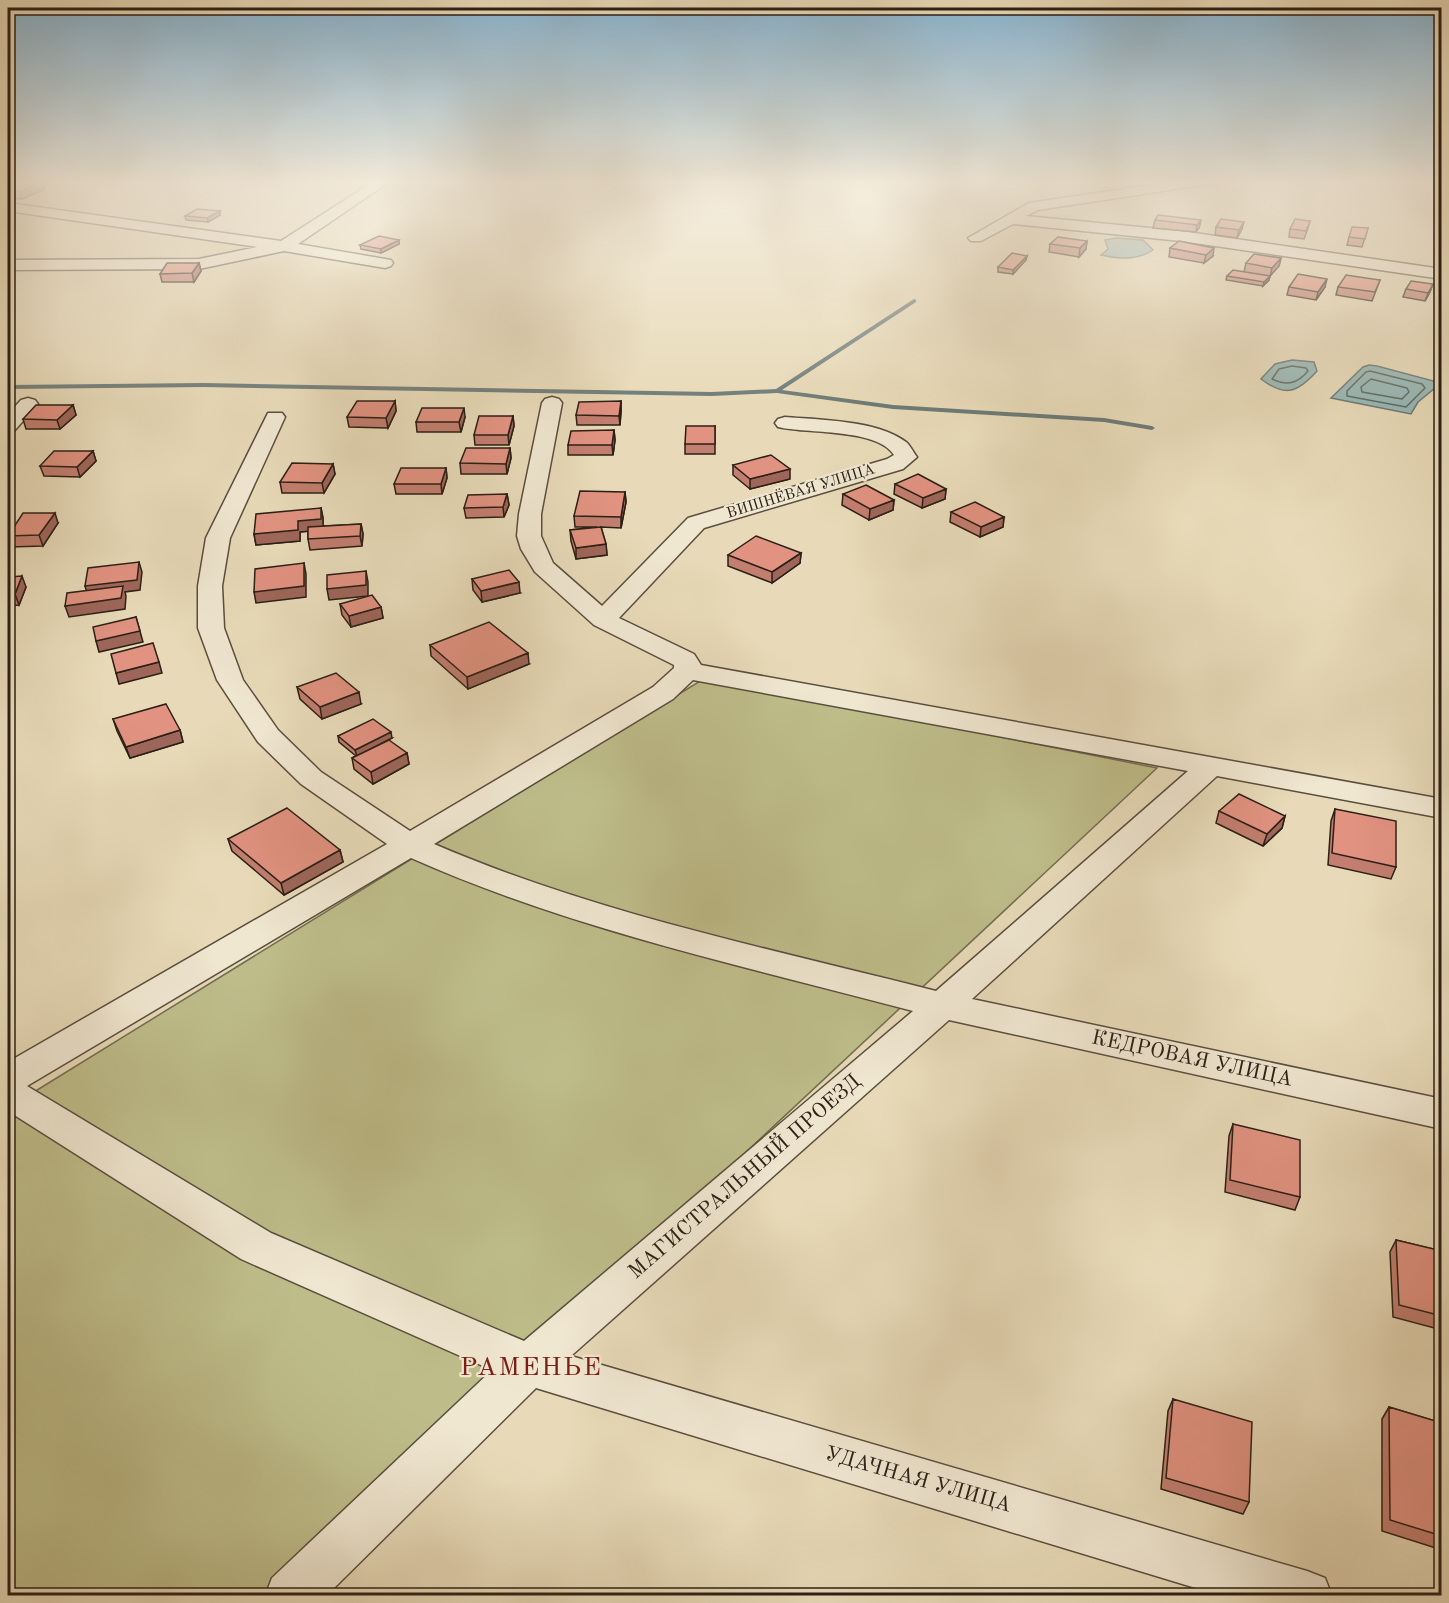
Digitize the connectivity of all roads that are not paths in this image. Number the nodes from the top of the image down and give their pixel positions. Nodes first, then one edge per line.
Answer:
1 (242, 255) edge
2 (336, 255) edge
3 (1310, 255) edge
4 (385, 263) dead end
5 (8, 265) edge
6 (1442, 274) edge
7 (552, 403) dead end
8 (28, 404) dead end
9 (275, 417) dead end
10 (785, 423) dead end
11 (8, 426) edge
12 (603, 620) junction
13 (687, 671) junction
14 (1209, 768) junction
15 (1442, 809) edge
16 (409, 844) junction
17 (942, 1006) junction
18 (8, 1078) edge
19 (8, 1093) edge
20 (1442, 1114) edge
21 (529, 1365) junction
22 (290, 1596) edge
23 (1307, 1596) edge

1 - 5 street
2 - 4 street
3 - 6 street
7 - 12 street
8 - 11 street
9 - 16 street
10 - 12 street, ВИШНЁВАЯ УЛИЦА
12 - 13 street
13 - 14 street
13 - 16 street
14 - 15 street
14 - 17 street, МАГИСТРАЛЬНЫЙ ПРОЕЗД
16 - 17 street, КЕДРОВАЯ УЛИЦА
16 - 18 street
17 - 20 street, КЕДРОВАЯ УЛИЦА
17 - 21 street, МАГИСТРАЛЬНЫЙ ПРОЕЗД
19 - 21 street, УДАЧНАЯ УЛИЦА
21 - 22 street, МАГИСТРАЛЬНЫЙ ПРОЕЗД
21 - 23 street, УДАЧНАЯ УЛИЦА

